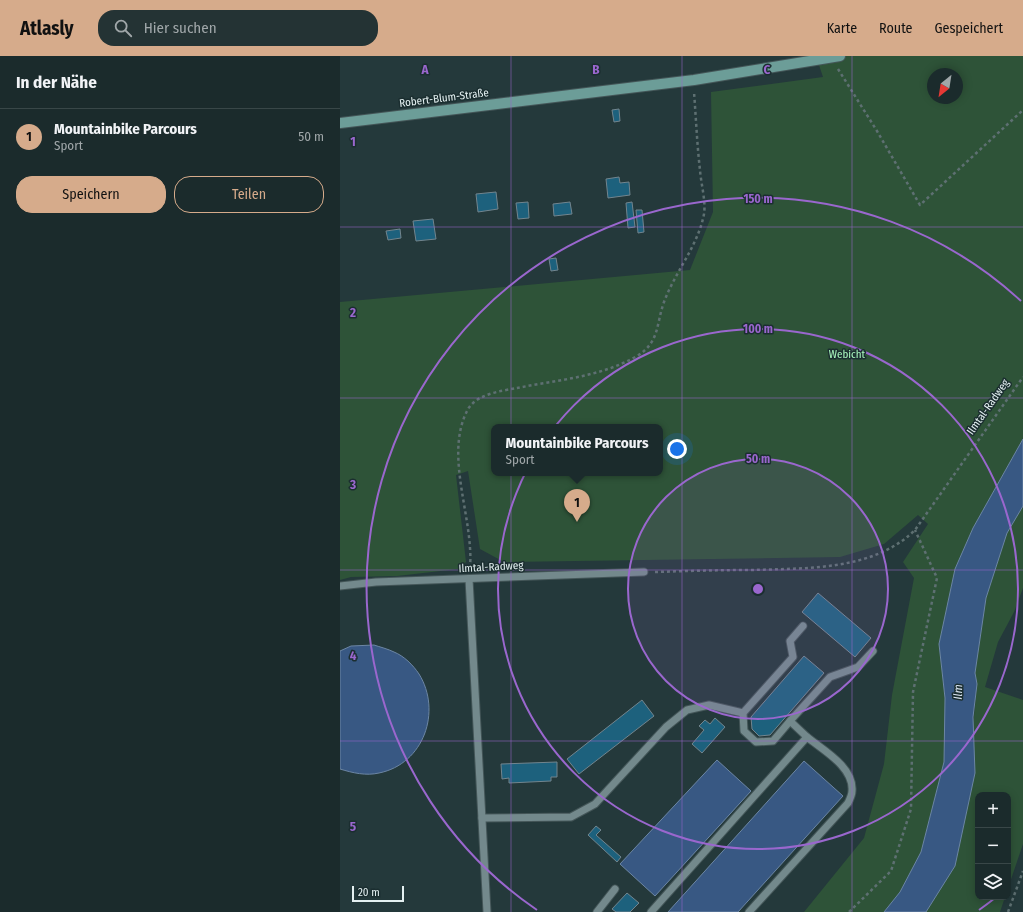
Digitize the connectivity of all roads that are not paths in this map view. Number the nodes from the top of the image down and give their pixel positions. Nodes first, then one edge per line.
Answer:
1 (835, 57) edge
2 (340, 123) edge
3 (644, 572) road end
4 (469, 579) junction
5 (340, 586) edge
6 (803, 626) dead end
7 (873, 651) dead end
8 (743, 713) junction
9 (790, 721) junction
10 (807, 737) junction
11 (482, 818) junction
12 (615, 889) dead end
13 (487, 912) edge
14 (596, 912) edge
15 (651, 912) edge
16 (749, 912) edge

1 - 2 street, Robert-Blum-Straße
3 - 4 lane, Ilmtal-Radweg
4 - 5 lane, Ilmtal-Radweg
4 - 11 lane
6 - 8 lane
7 - 9 lane
8 - 9 lane
8 - 11 lane
9 - 10 lane
10 - 15 lane
10 - 16 lane
11 - 13 lane
12 - 14 lane

